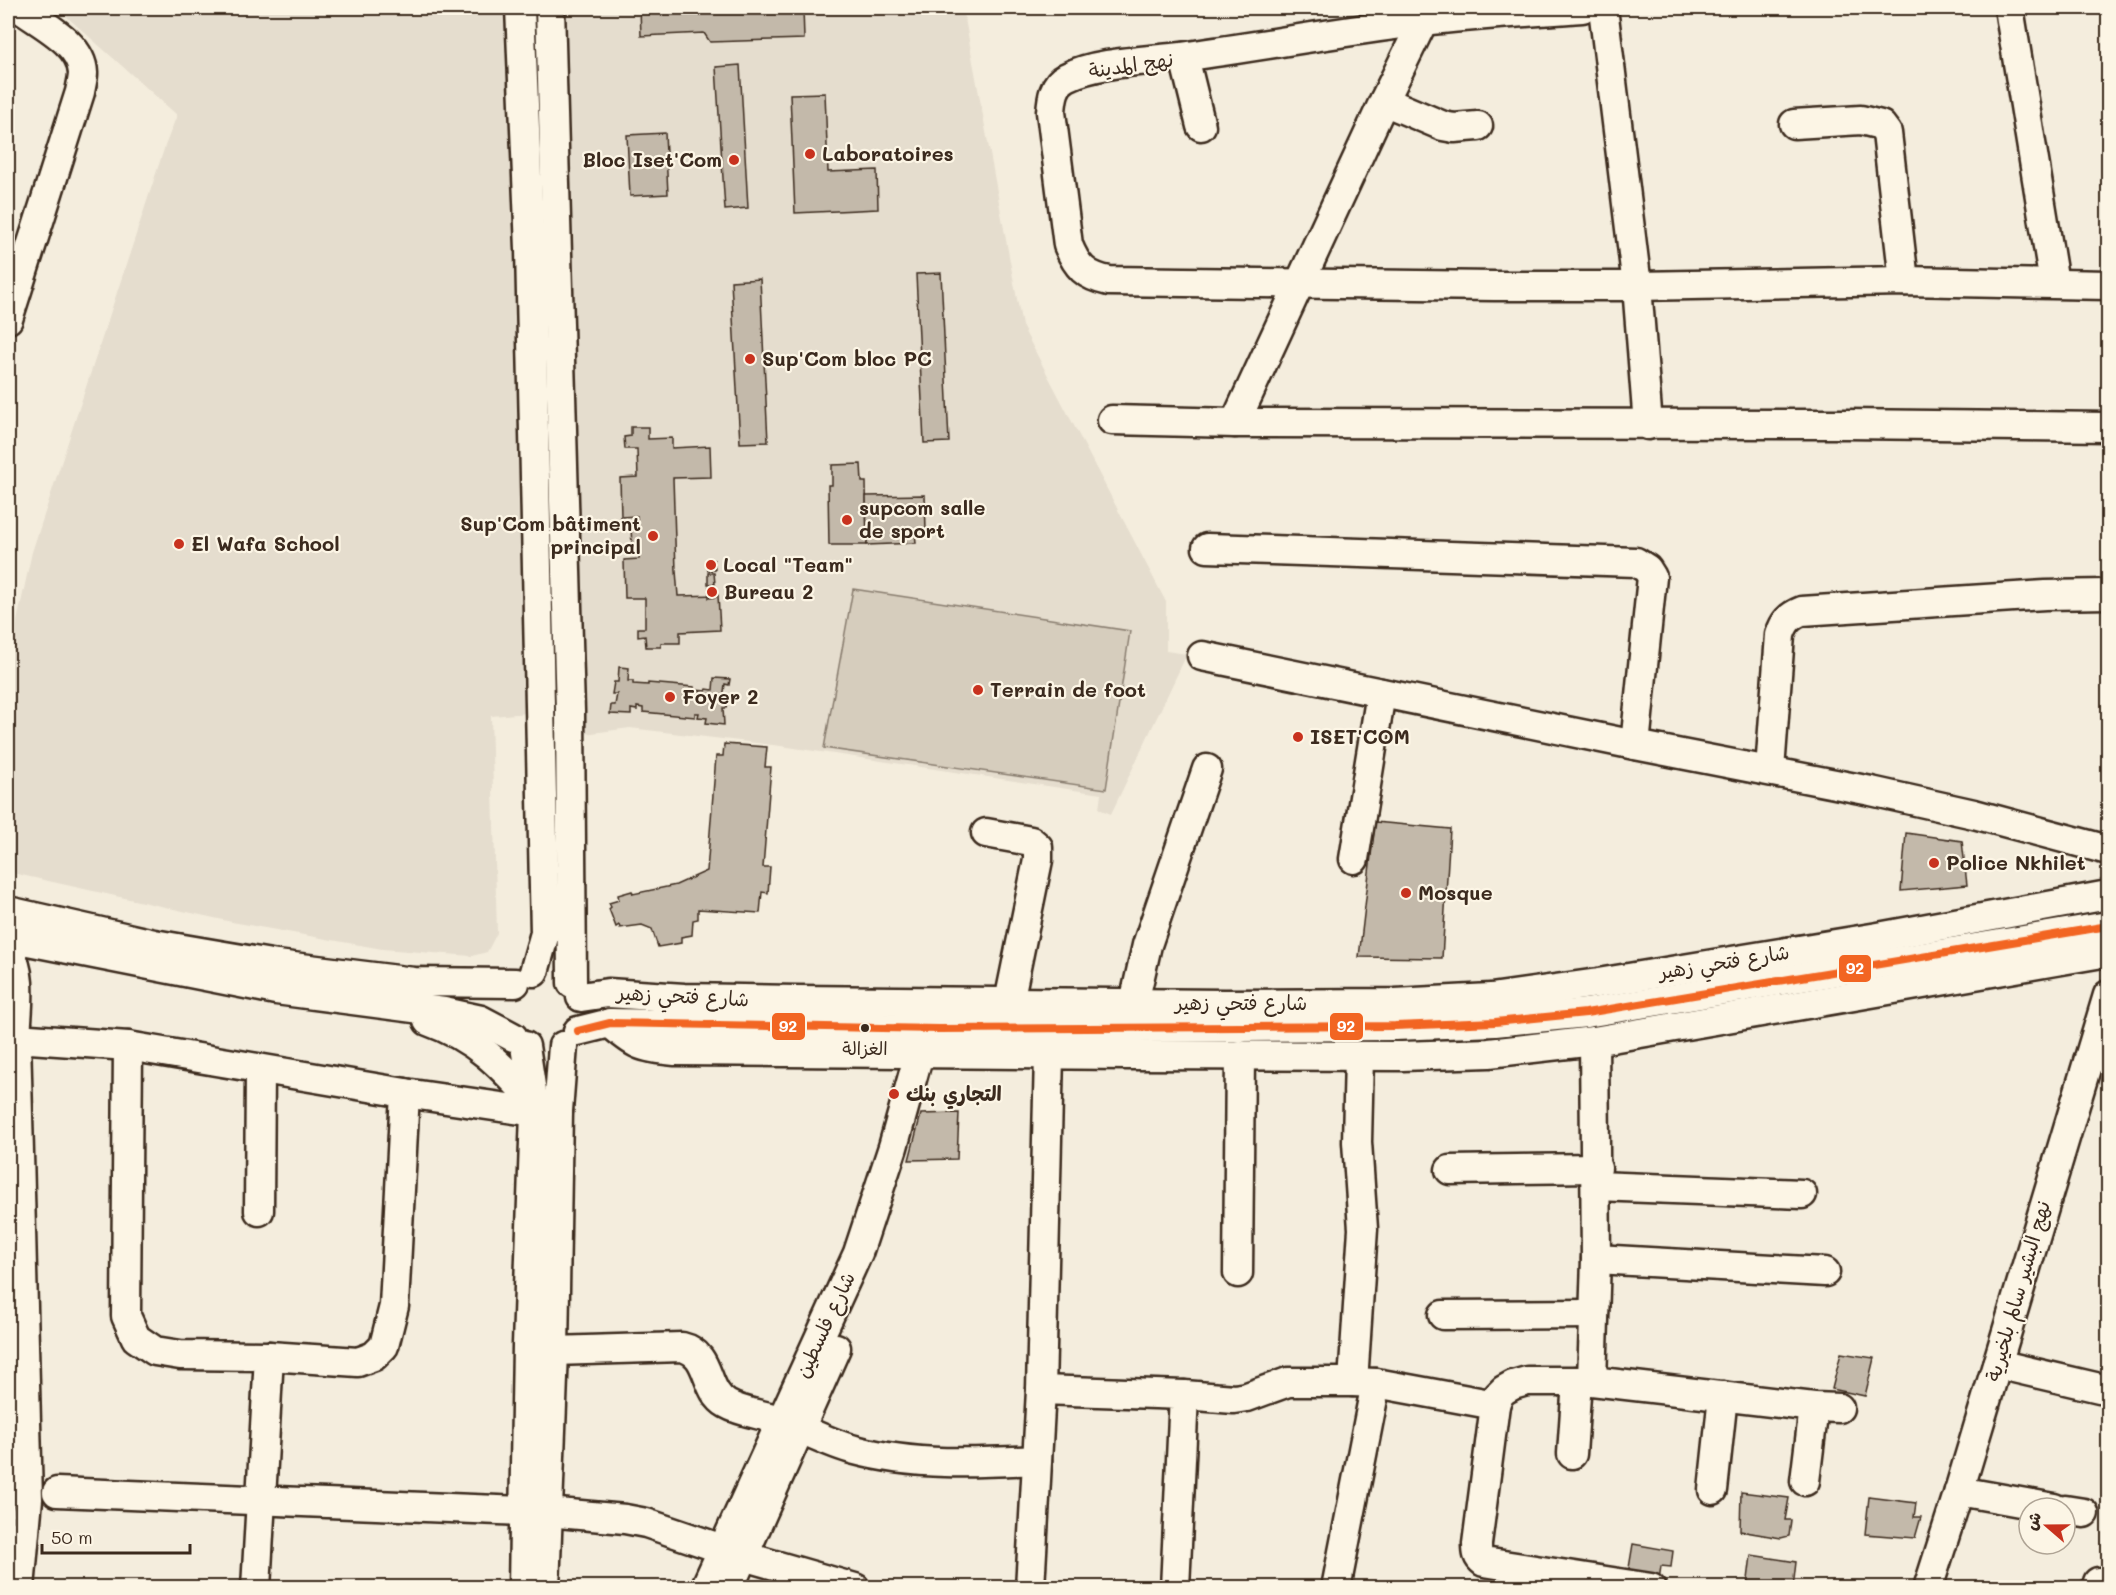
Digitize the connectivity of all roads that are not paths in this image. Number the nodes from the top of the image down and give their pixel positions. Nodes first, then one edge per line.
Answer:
1 (20, 8) edge
2 (520, 8) edge
3 (550, 8) edge
4 (1582, 8) edge
5 (1603, 8) edge
6 (2009, 8) edge
7 (1427, 14) edge
8 (1184, 57) junction
9 (1384, 101) junction
10 (1794, 124) dead end
11 (1201, 126) dead end
12 (1478, 126) dead end
13 (1904, 281) junction
14 (2054, 283) junction
15 (1300, 284) junction
16 (2109, 285) edge
17 (1637, 286) junction
18 (8, 319) edge
19 (1112, 420) dead end
20 (1234, 423) junction
21 (1648, 425) junction
22 (2109, 427) edge
23 (548, 431) junction
24 (1207, 548) dead end
25 (2109, 594) edge
26 (1202, 656) dead end
27 (1381, 693) junction
28 (1635, 745) junction
29 (1207, 769) dead end
30 (1770, 770) junction
31 (986, 833) dead end
32 (2109, 850) edge
33 (1354, 859) dead end
34 (2109, 895) edge
35 (8, 911) edge
36 (2109, 926) edge
37 (8, 937) edge
38 (2109, 951) edge
39 (10, 966) edge
40 (524, 978) junction
41 (576, 990) junction
42 (2109, 995) edge
43 (1009, 1002) junction
44 (1134, 1003) junction
45 (387, 1006) junction
46 (16, 1038) junction
47 (571, 1039) junction
48 (519, 1041) junction
49 (929, 1041) junction
50 (1594, 1041) junction
51 (128, 1046) junction
52 (1049, 1055) junction
53 (1240, 1055) junction
54 (1359, 1056) junction
55 (260, 1068) junction
56 (405, 1093) junction
57 (543, 1108) junction
58 (1450, 1170) dead end
59 (1597, 1177) junction
60 (1802, 1194) dead end
61 (259, 1211) dead end
62 (1596, 1259) junction
63 (1825, 1272) dead end
64 (1238, 1273) dead end
65 (1593, 1314) junction
66 (1443, 1315) dead end
67 (554, 1351) junction
68 (269, 1356) junction
69 (1997, 1364) junction
70 (1584, 1381) junction
71 (1365, 1382) junction
72 (1041, 1390) junction
73 (2109, 1390) edge
74 (1184, 1395) junction
75 (1723, 1396) junction
76 (1495, 1405) junction
77 (791, 1425) junction
78 (1572, 1454) dead end
79 (1037, 1460) junction
80 (1805, 1481) dead end
81 (1713, 1490) dead end
82 (1959, 1491) junction
83 (57, 1492) dead end
84 (261, 1500) junction
85 (2017, 1501) edge
86 (536, 1512) junction
87 (733, 1553) junction
88 (20, 1587) edge
89 (256, 1587) edge
90 (523, 1587) edge
91 (545, 1587) edge
92 (705, 1587) edge
93 (729, 1587) edge
94 (855, 1587) edge
95 (1030, 1587) edge
96 (1175, 1587) edge
97 (1335, 1587) edge
98 (1651, 1587) edge
99 (1928, 1587) edge

1 - 18 street
2 - 23 street
3 - 23 street
4 - 7 street, نهج المدينة
5 - 17 street
6 - 14 street
7 - 8 street, نهج المدينة
7 - 9 street
8 - 11 street
8 - 15 street, نهج المدينة
9 - 12 street
9 - 15 street
10 - 13 street
13 - 14 street, نهج المدينة
13 - 17 street, نهج المدينة
14 - 16 street, نهج المدينة
15 - 17 street, نهج المدينة
15 - 20 street
17 - 21 street
19 - 20 street
20 - 21 street
21 - 22 street
23 - 40 street
23 - 41 street
24 - 28 street
25 - 30 street
26 - 27 street
27 - 28 street
27 - 33 street
28 - 30 street
29 - 44 street
30 - 32 street
31 - 43 street
34 - 44 street, شارع فتحي زهير
35 - 40 street
36 - 49 street, شارع فتحي زهير
37 - 45 street
38 - 50 street
39 - 46 street
40 - 41 street
40 - 48 street
41 - 43 street, شارع فتحي زهير
41 - 47 street
42 - 69 street, نهج البشير سالم بلخيرية
43 - 44 street, شارع فتحي زهير
45 - 48 street
45 - 57 street
46 - 51 street
46 - 88 street
47 - 48 street
47 - 49 street, شارع فتحي زهير
47 - 57 street
48 - 57 street
49 - 52 street
49 - 77 street, شارع فلسطين
50 - 54 street
50 - 59 street
51 - 55 street
51 - 68 street
52 - 53 street
52 - 72 street
53 - 54 street
53 - 64 street
54 - 71 street
55 - 56 street
55 - 61 street
56 - 57 street
56 - 68 street
57 - 67 street
57 - 86 street
58 - 59 street
59 - 60 street
59 - 62 street
62 - 63 street
62 - 65 street
65 - 66 street
65 - 70 street
67 - 77 street
67 - 86 street
68 - 84 street
69 - 73 street
69 - 82 street, نهج البشير سالم بلخيرية
70 - 75 street
70 - 76 street
70 - 78 street
71 - 74 street
71 - 76 street
71 - 97 street
72 - 74 street
72 - 79 street
74 - 96 street
75 - 80 street
75 - 81 street
76 - 98 street
77 - 79 street
77 - 87 street, شارع فلسطين
79 - 95 street
82 - 85 street
82 - 99 street, نهج البشير سالم بلخيرية
83 - 84 street
84 - 86 street
84 - 89 street
86 - 87 street
86 - 90 street
86 - 91 street
87 - 92 street, شارع فلسطين
87 - 93 street, شارع فلسطين
87 - 94 street

